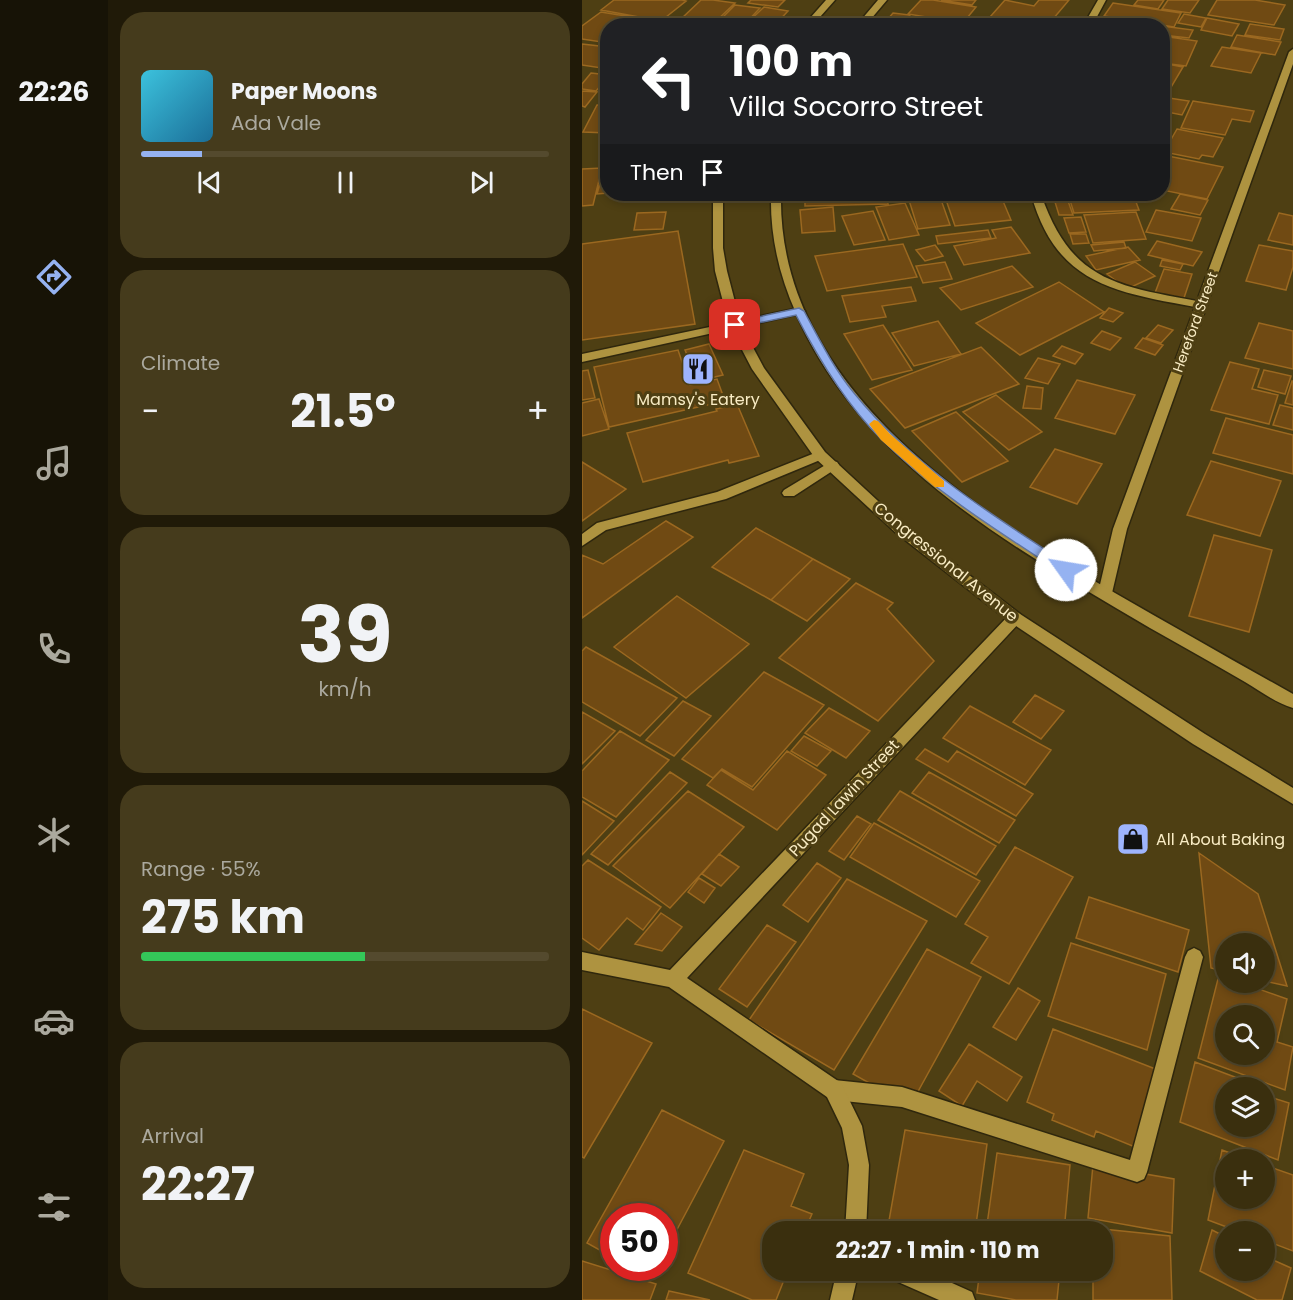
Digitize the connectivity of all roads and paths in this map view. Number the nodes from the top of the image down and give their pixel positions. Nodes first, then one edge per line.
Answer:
1 (831, 0) edge
2 (883, 0) edge
3 (1102, 0) edge
4 (814, 18) edge
5 (867, 18) edge
6 (1092, 18) edge
7 (1293, 52) edge
8 (718, 201) edge
9 (776, 201) edge
10 (1038, 201) edge
11 (1201, 305) junction
12 (799, 311) junction
13 (735, 325) junction
14 (582, 358) edge
15 (820, 455) junction
16 (832, 465) junction
17 (789, 493) dead end
18 (582, 541) edge
19 (1105, 593) junction
20 (1015, 618) junction
21 (1293, 702) edge
22 (1293, 796) edge
23 (1194, 957) dead end
24 (582, 961) edge
25 (673, 979) junction
26 (834, 1090) junction
27 (857, 1221) edge
28 (845, 1281) edge
29 (922, 1281) edge
30 (841, 1300) edge
31 (964, 1300) edge

1 - 4 street
2 - 5 street
3 - 6 street
7 - 11 street, Hereford Street
8 - 13 street, Congressional Avenue
9 - 12 street
10 - 11 street
11 - 19 street, Hereford Street
12 - 13 street
12 - 19 street
13 - 14 street
13 - 15 street, Congressional Avenue
15 - 16 street, Congressional Avenue
15 - 18 street
16 - 17 street
16 - 20 street, Congressional Avenue
19 - 21 street
20 - 22 street, Congressional Avenue
20 - 25 street, Pugad Lawin Street
23 - 26 street
24 - 25 street
25 - 26 street
26 - 27 street
28 - 30 street
29 - 31 street

